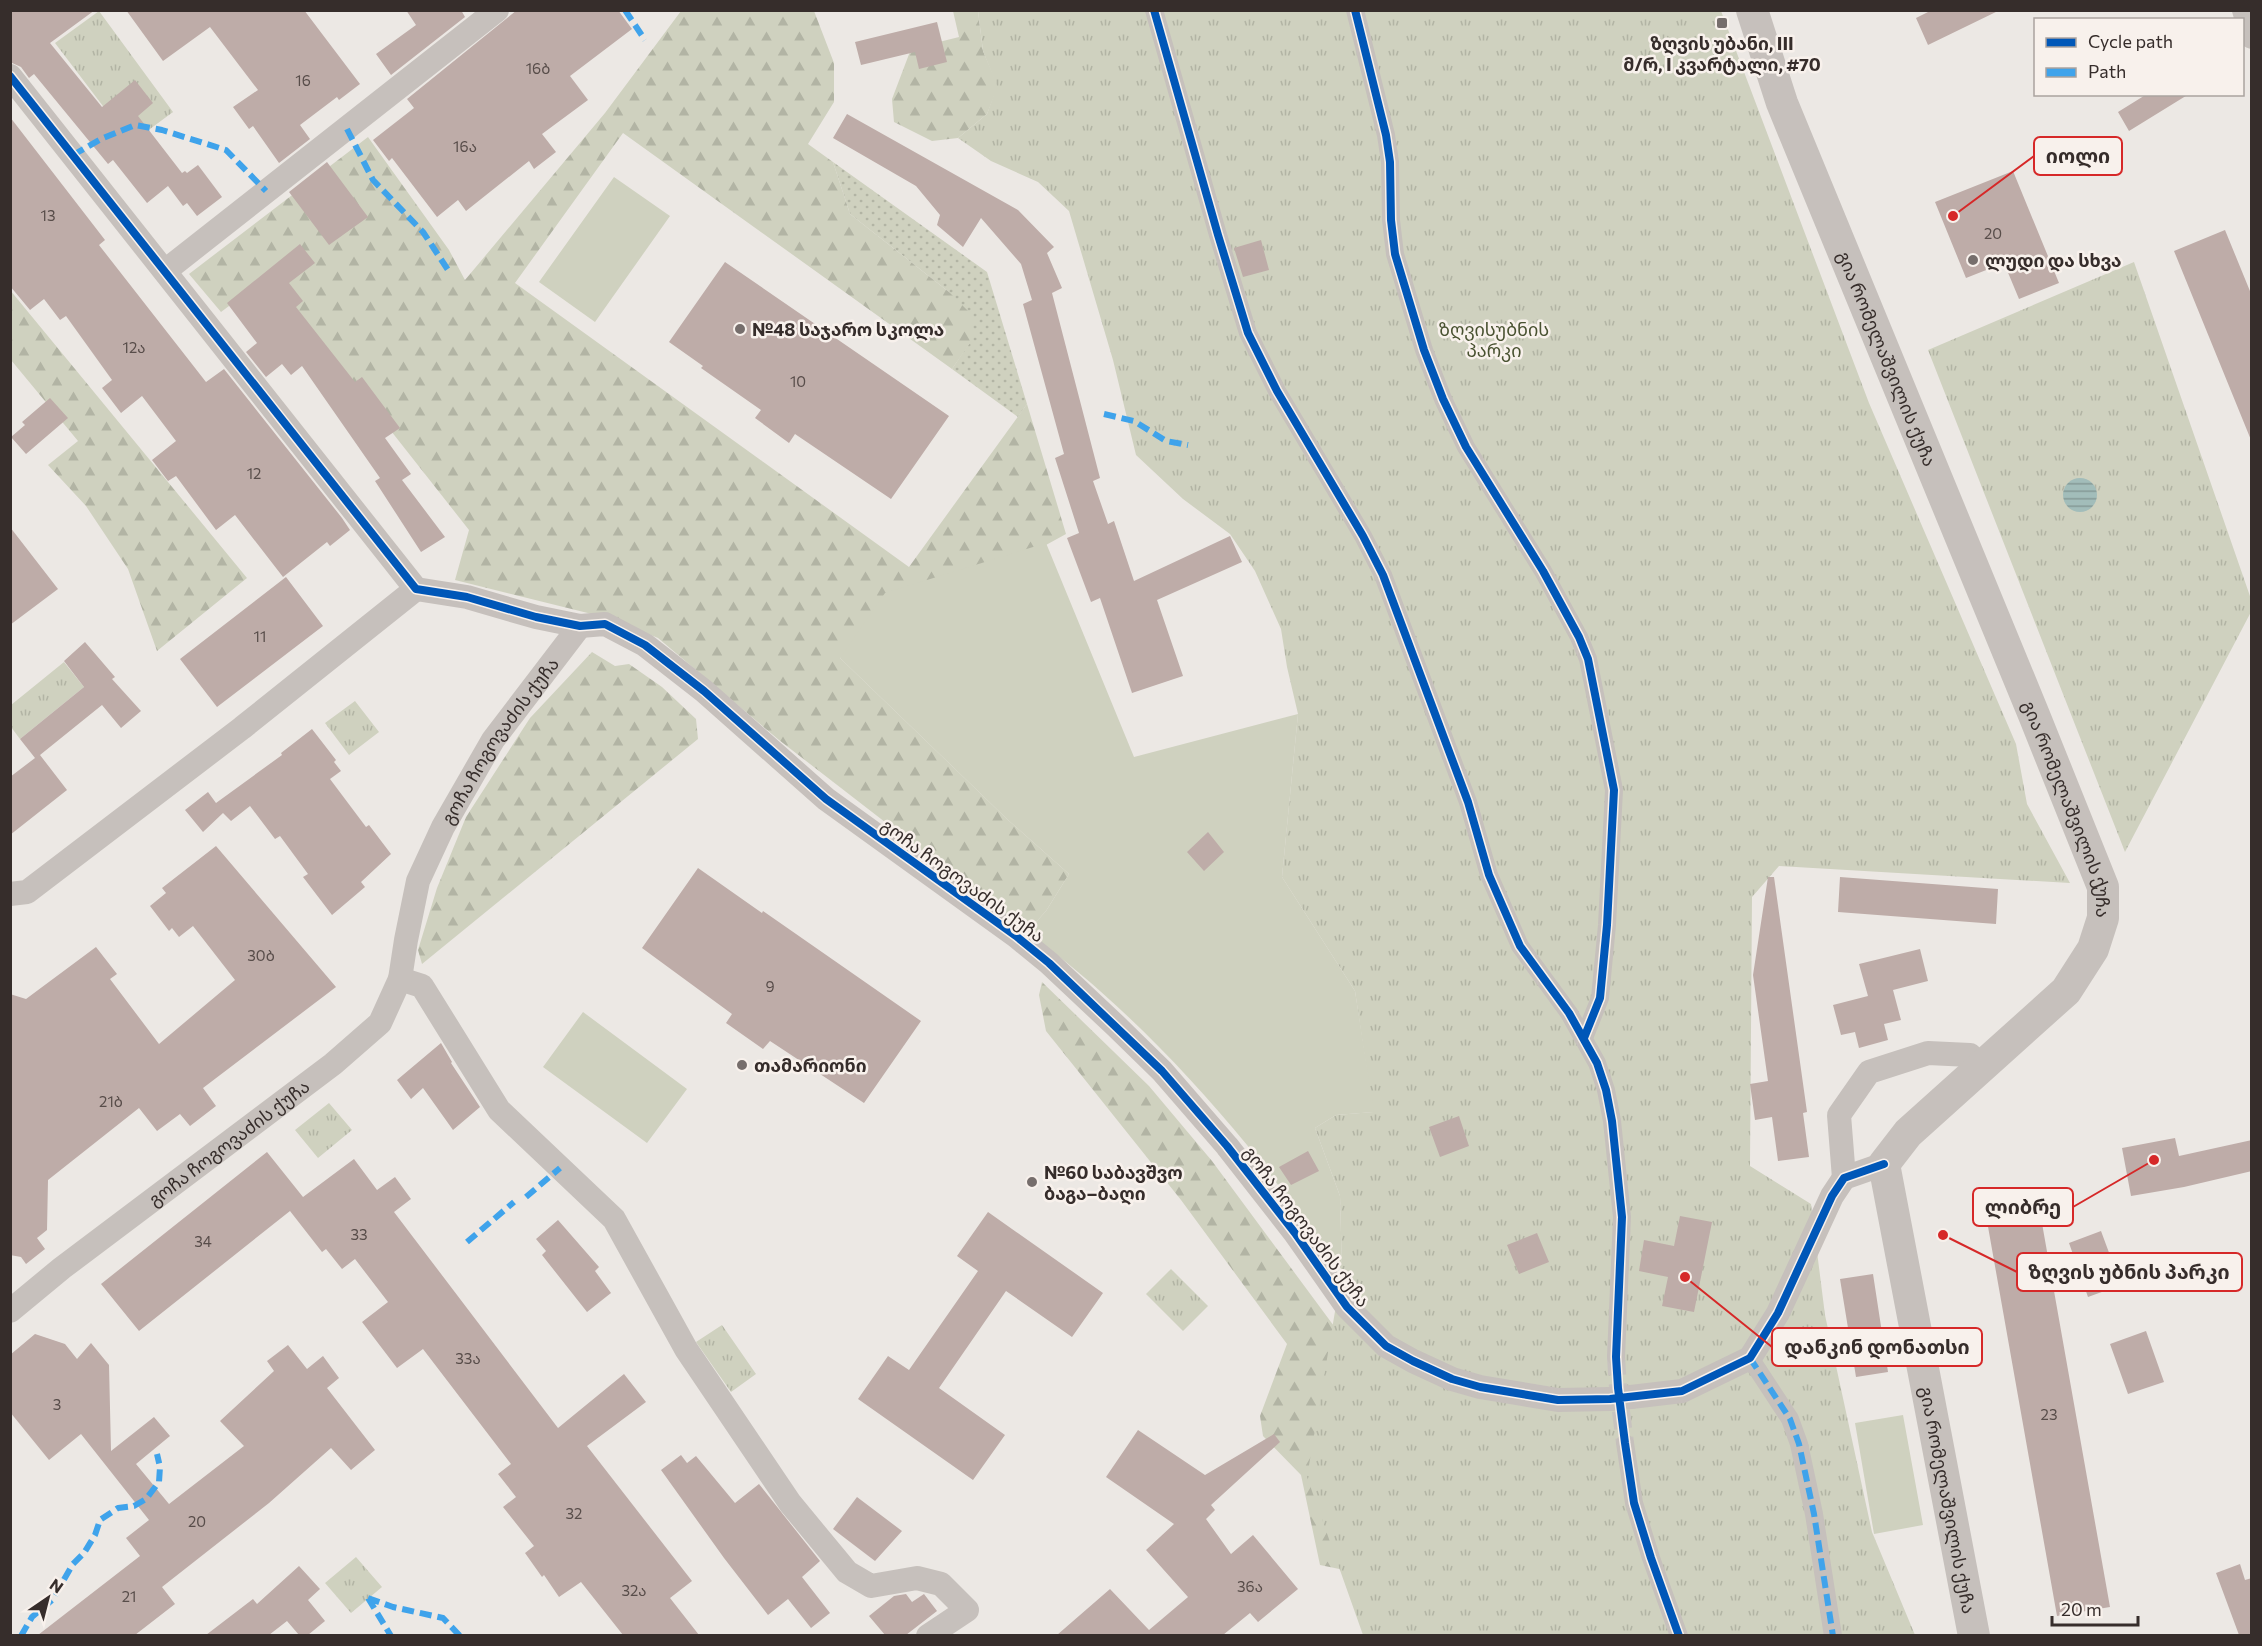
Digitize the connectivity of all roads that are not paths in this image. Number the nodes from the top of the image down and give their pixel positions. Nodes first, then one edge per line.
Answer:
1 (497, 10) edge
2 (1154, 10) edge
3 (1354, 10) edge
4 (1752, 10) edge
5 (2244, 10) edge
6 (2252, 37) edge
7 (10, 76) edge
8 (165, 271) junction
9 (416, 589) junction
10 (580, 626) junction
11 (10, 894) edge
12 (400, 979) junction
13 (1584, 1038) junction
14 (1978, 1072) junction
15 (1884, 1164) junction
16 (1844, 1178) junction
17 (10, 1311) edge
18 (1616, 1357) tunnel mouth
19 (1750, 1358) junction
20 (1625, 1443) tunnel mouth
21 (928, 1635) edge
22 (1679, 1635) edge
23 (1833, 1635) edge
24 (1974, 1635) edge

1 - 8 street
2 - 13 street
3 - 13 street
4 - 14 street, გია რომელაშვილის ქუჩა
5 - 6 street
7 - 8 street
8 - 9 street
9 - 10 street
9 - 11 street
10 - 12 street, გოჩა ჩოგოვაძის ქუჩა
10 - 19 street, გოჩა ჩოგოვაძის ქუჩა
12 - 17 street, გოჩა ჩოგოვაძის ქუჩა
12 - 21 street
13 - 18 street
14 - 15 street, გია რომელაშვილის ქუჩა
14 - 16 street
15 - 16 street
15 - 24 street, გია რომელაშვილის ქუჩა
16 - 19 street
19 - 23 street
20 - 22 street

